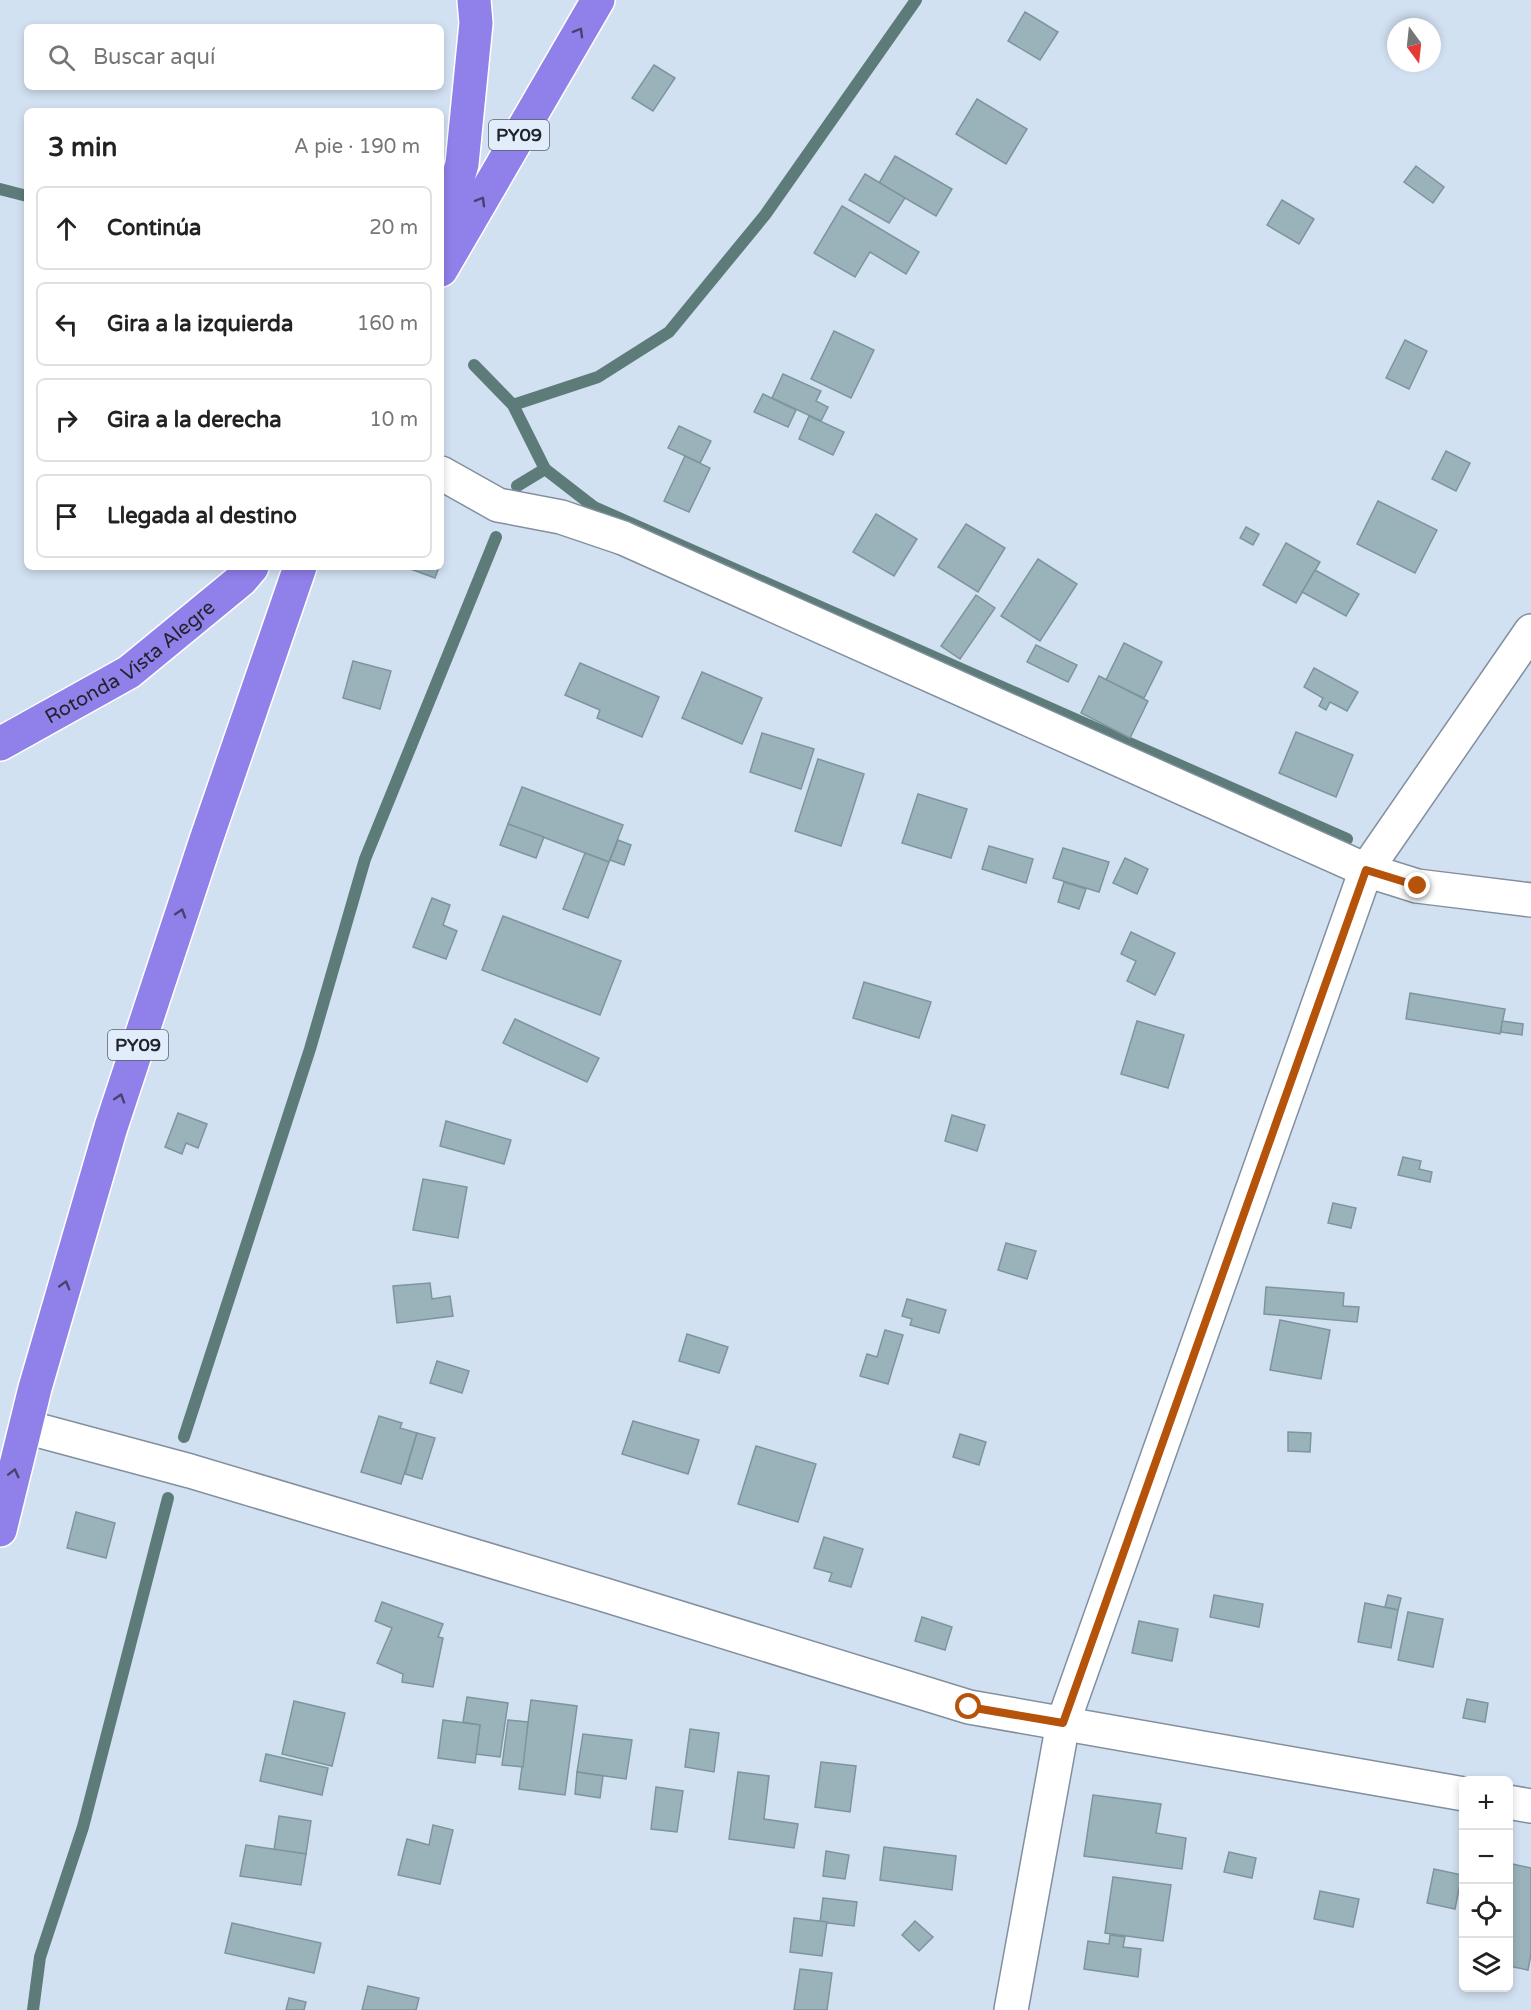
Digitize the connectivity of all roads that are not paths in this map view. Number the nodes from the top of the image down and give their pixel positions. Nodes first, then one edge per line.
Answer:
1 (474, 0) edge
2 (598, 0) edge
3 (444, 227) edge
4 (444, 265) edge
5 (444, 475) edge
6 (249, 570) edge
7 (299, 570) edge
8 (1531, 631) edge
9 (0, 744) edge
10 (1366, 870) junction
11 (1531, 900) edge
12 (26, 1427) junction
13 (0, 1530) edge
14 (1063, 1723) junction
15 (1459, 1793) edge
16 (1513, 1803) edge
17 (1531, 1806) edge
18 (1011, 2010) edge

1 - 3 highway, PY09
4 -> 2 highway, PY09
5 - 10 street
6 - 9 highway, Rotonda Vista Alegre
12 -> 7 highway, PY09
8 - 10 street
10 - 11 street
10 - 14 street
13 -> 12 highway, PY09
12 - 14 street
14 - 15 street
14 - 18 street
16 - 17 street

